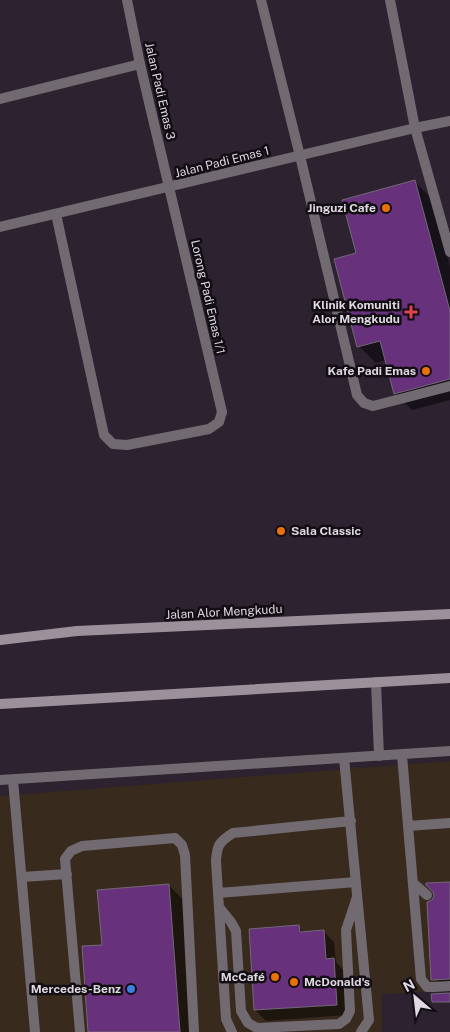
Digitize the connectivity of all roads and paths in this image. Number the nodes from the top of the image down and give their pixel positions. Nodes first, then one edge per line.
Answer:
1 (127, 0) edge
2 (261, 0) edge
3 (390, 0) edge
4 (140, 64) junction
5 (0, 99) edge
6 (450, 121) edge
7 (416, 128) junction
8 (300, 156) junction
9 (169, 187) junction
10 (56, 214) junction
11 (0, 227) edge
12 (450, 252) edge
13 (450, 386) edge
14 (450, 614) edge
15 (0, 640) edge
16 (450, 678) edge
17 (376, 682) junction
18 (0, 704) edge
19 (450, 751) edge
20 (402, 755) junction
21 (379, 756) junction
22 (344, 758) junction
23 (0, 780) edge
24 (13, 780) junction
25 (351, 821) junction
26 (450, 823) edge
27 (408, 826) junction
28 (67, 874) junction
29 (22, 878) junction
30 (356, 882) junction
31 (413, 883) junction
32 (218, 893) junction
33 (426, 895) dead end
34 (357, 896) junction
35 (219, 907) junction
36 (450, 986) edge
37 (35, 1032) edge
38 (80, 1032) edge
39 (194, 1032) edge
40 (232, 1032) edge
41 (361, 1032) edge

1 - 4 street, Jalan Padi Emas 3
2 - 8 street
3 - 7 street
4 - 5 street
4 - 9 street, Jalan Padi Emas 3
6 - 7 street, Jalan Padi Emas 1
7 - 8 street, Jalan Padi Emas 1
7 - 12 street
8 - 9 street, Jalan Padi Emas 1
8 - 13 street
9 - 10 street, Jalan Padi Emas 1
9 - 10 street, Lorong Padi Emas 1/1
10 - 11 street, Jalan Padi Emas 1
14 - 15 main road, Jalan Alor Mengkudu
16 - 17 main road
17 - 18 main road
17 - 21 street
19 - 20 street
20 - 21 street
20 - 27 street
21 - 22 street
22 - 24 street
22 - 25 street
23 - 24 street
24 - 29 street
25 - 30 street
25 - 32 street
26 - 27 street
27 - 31 street
28 - 29 street
28 - 38 street
28 - 39 street
29 - 37 street
30 - 32 street
30 - 34 street
31 - 33 street
31 - 36 street
32 - 35 street
34 - 35 street
34 - 41 street
35 - 40 street

